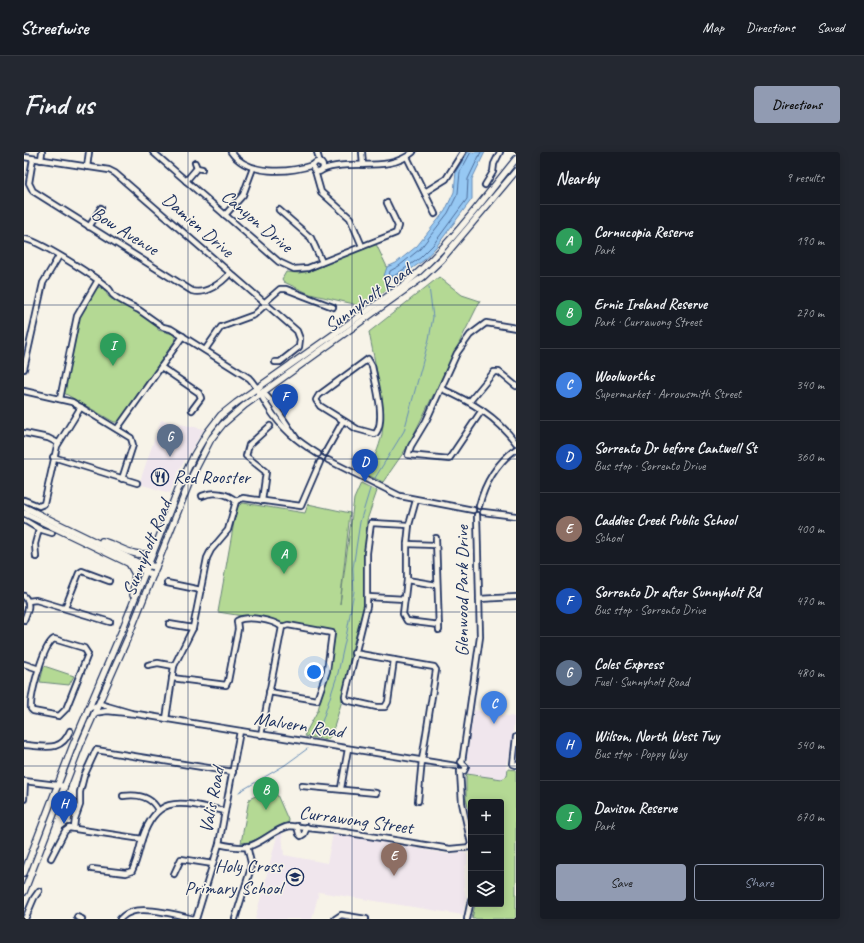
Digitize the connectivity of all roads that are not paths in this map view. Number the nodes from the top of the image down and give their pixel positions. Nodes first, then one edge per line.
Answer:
1 (42, 152) edge
2 (89, 152) edge
3 (153, 152) edge
4 (231, 152) edge
5 (362, 152) edge
6 (413, 152) edge
7 (463, 152) edge
8 (500, 152) edge
9 (317, 153) edge
10 (24, 157) edge
11 (407, 157) junction
12 (32, 158) junction
13 (516, 159) edge
14 (41, 160) junction
15 (321, 163) junction
16 (314, 164) junction
17 (363, 165) junction
18 (198, 166) dead end
19 (332, 166) junction
20 (86, 167) junction
21 (252, 168) junction
22 (304, 168) junction
23 (314, 171) junction
24 (321, 171) junction
25 (516, 171) edge
26 (186, 181) junction
27 (318, 181) junction
28 (485, 185) dead end
29 (425, 192) junction
30 (386, 203) dead end
31 (101, 208) dead end
32 (279, 210) dead end
33 (435, 214) dead end
34 (225, 215) junction
35 (89, 227) junction
36 (24, 238) edge
37 (362, 246) junction
38 (59, 256) junction
39 (322, 262) junction
40 (230, 273) junction
41 (98, 280) junction
42 (265, 304) junction
43 (333, 307) dead end
44 (516, 328) edge
45 (183, 336) junction
46 (205, 350) junction
47 (275, 362) dead end
48 (161, 367) junction
49 (24, 369) edge
50 (516, 386) edge
51 (256, 388) junction
52 (442, 389) junction
53 (24, 391) edge
54 (262, 393) junction
55 (60, 399) junction
56 (470, 401) junction
57 (316, 402) junction
58 (311, 404) dead end
59 (81, 407) junction
60 (192, 410) dead end
61 (482, 410) junction
62 (343, 420) junction
63 (270, 426) dead end
64 (117, 429) junction
65 (24, 433) edge
66 (58, 443) junction
67 (516, 443) edge
68 (516, 448) edge
69 (325, 453) junction
70 (318, 454) junction
71 (54, 458) junction
72 (328, 460) junction
73 (320, 462) junction
74 (122, 479) junction
75 (137, 483) dead end
76 (202, 496) dead end
77 (24, 500) edge
78 (416, 500) junction
79 (236, 501) junction
80 (262, 501) junction
81 (24, 506) edge
82 (479, 506) junction
83 (473, 510) junction
84 (483, 512) junction
85 (24, 513) edge
86 (477, 515) junction
87 (516, 516) edge
88 (24, 520) edge
89 (409, 525) junction
90 (39, 529) junction
91 (52, 533) dead end
92 (436, 538) dead end
93 (92, 539) junction
94 (407, 544) junction
95 (436, 545) junction
96 (153, 552) junction
97 (36, 557) dead end
98 (129, 564) junction
99 (156, 567) junction
100 (146, 568) junction
101 (153, 575) junction
102 (407, 580) junction
103 (109, 581) dead end
104 (167, 583) dead end
105 (437, 585) junction
106 (201, 590) junction
107 (24, 596) edge
108 (368, 597) junction
109 (516, 597) edge
110 (405, 598) junction
111 (479, 599) junction
112 (28, 601) junction
113 (131, 607) junction
114 (65, 608) junction
115 (24, 620) edge
116 (110, 622) dead end
117 (169, 624) dead end
118 (282, 627) junction
119 (194, 628) junction
120 (354, 653) junction
121 (394, 660) junction
122 (24, 664) edge
123 (148, 665) dead end
124 (174, 666) junction
125 (39, 669) junction
126 (172, 678) junction
127 (269, 692) junction
128 (98, 705) junction
129 (88, 709) junction
130 (94, 713) junction
131 (137, 714) junction
132 (166, 719) junction
133 (70, 731) dead end
134 (240, 731) junction
135 (261, 734) junction
136 (516, 737) edge
137 (24, 745) edge
138 (348, 749) junction
139 (422, 760) junction
140 (462, 762) junction
141 (514, 765) edge
142 (456, 766) junction
143 (232, 772) junction
144 (460, 772) junction
145 (25, 782) edge
146 (57, 785) junction
147 (65, 786) junction
148 (302, 786) dead end
149 (341, 788) junction
150 (376, 793) dead end
151 (122, 796) dead end
152 (24, 799) edge
153 (418, 801) dead end
154 (158, 810) junction
155 (225, 811) junction
156 (297, 826) junction
157 (307, 827) junction
158 (74, 828) junction
159 (469, 835) edge
160 (142, 839) junction
161 (219, 844) junction
162 (248, 846) junction
163 (468, 847) edge
164 (51, 858) dead end
165 (213, 864) junction
166 (92, 869) dead end
167 (24, 873) edge
168 (174, 874) dead end
169 (39, 891) dead end
170 (24, 892) edge
171 (470, 907) edge
172 (25, 919) edge
173 (120, 919) edge
174 (195, 919) edge
175 (235, 919) edge
176 (335, 919) edge
177 (366, 919) edge
178 (467, 919) edge

1 - 14 street
2 - 20 street
3 - 26 street, Canyon Drive
4 - 21 street
5 - 17 street
6 - 11 street
7 - 29 street
8 - 28 street
9 - 15 street
9 - 16 street
10 - 12 street, Damien Drive
11 - 17 street
11 - 29 street
12 - 14 street, Damien Drive
12 - 35 street, Bow Avenue
13 - 51 main road, Sunnyholt Road
14 - 20 street, Damien Drive
15 - 16 street
15 - 19 street
15 - 24 street
16 - 22 street
16 - 23 street
17 - 19 street
18 - 26 street
19 - 24 street
20 - 40 street, Damien Drive
21 - 22 street
21 - 34 street
22 - 23 street
23 - 24 street
23 - 27 street
24 - 27 street
25 - 54 main road, Sunnyholt Road
26 - 34 street, Canyon Drive
27 - 37 street
29 - 33 street
30 - 37 street, Canyon Drive
31 - 35 street
32 - 39 street
34 - 39 street, Canyon Drive
35 - 40 street, Bow Avenue
36 - 38 street
37 - 39 street, Canyon Drive
38 - 41 street
38 - 49 street
40 - 42 street, Damien Drive
41 - 45 street
41 - 55 street
42 - 43 street
42 - 46 street
42 - 47 street, Damien Drive
44 - 52 street
45 - 46 street
45 - 48 street
46 - 51 street
48 - 60 street
48 - 64 street
50 - 56 street
51 - 54 street
51 - 96 main road, Sunnyholt Road
52 - 56 street
52 - 61 street
53 - 55 street
54 - 70 street
54 - 99 main road, Sunnyholt Road
55 - 59 street
56 - 61 street
57 - 58 street
57 - 62 street
57 - 62 street
59 - 64 street
59 - 66 street
61 - 67 street
62 - 69 street
63 - 80 street
64 - 74 street
65 - 66 street
66 - 71 street
68 - 82 street, Glenwood Park Drive
69 - 70 street
69 - 72 street
70 - 73 street
71 - 74 street
71 - 77 street
72 - 73 street
72 - 78 street
73 - 80 street
74 - 75 street
76 - 79 street
78 - 83 street
78 - 89 street
79 - 80 street
79 - 106 street
81 - 93 main road
82 - 83 street
82 - 84 street
83 - 86 street
84 - 86 street
84 - 87 street
85 - 98 main road
86 - 111 street, Glenwood Park Drive
88 - 90 street
89 - 94 street
89 - 108 street
90 - 91 street
90 - 97 street
92 - 95 street
93 - 96 main road
93 - 100 main road
94 - 95 street
94 - 102 street
95 - 105 street
96 - 100 main road, Sunnyholt Road
98 - 100 main road
98 - 113 main road
99 - 100 main road
99 - 101 main road, Sunnyholt Road
100 - 101 main road
100 - 113 main road, Sunnyholt Road
101 - 128 main road, Sunnyholt Road
102 - 105 street
102 - 110 street
103 - 114 street
104 - 106 street
105 - 110 street
106 - 119 street
107 - 112 street
108 - 110 street
108 - 120 street
109 - 111 street
111 - 140 street, Glenwood Park Drive
112 - 114 street
112 - 115 street
113 - 129 main road, Sunnyholt Road
114 - 116 street
117 - 119 street
118 - 126 street
118 - 127 street
118 - 127 street
119 - 124 street
120 - 121 street
120 - 121 street
121 - 139 street
122 - 125 street
123 - 124 street
124 - 126 street
125 - 125 street
126 - 132 street
127 - 135 street
128 - 129 street
128 - 130 main road, Sunnyholt Road
128 - 131 street, Malvern Road
129 - 146 main road, Sunnyholt Road
130 - 131 street, Malvern Road
130 - 147 main road, Sunnyholt Road
131 - 132 street, Malvern Road
132 - 134 street, Malvern Road
133 - 137 street
134 - 135 street, Malvern Road
134 - 143 street, Valis Road
135 - 138 street, Malvern Road
136 - 141 street
138 - 139 street, Malvern Road
138 - 149 street
139 - 142 street, Malvern Road
139 - 153 street
140 - 142 street
140 - 144 street, Glenwood Park Drive
142 - 144 street
143 - 155 street, Valis Road
143 - 158 street
144 - 159 street
145 - 146 street
145 - 152 street
146 - 147 street
146 - 167 main road, Sunnyholt Road
147 - 170 main road, Sunnyholt Road
148 - 149 street
149 - 150 street
151 - 154 street
154 - 155 street
154 - 160 street
155 - 161 street, Valis Road
156 - 157 street, Currawong Street
156 - 157 street
156 - 162 street, Currawong Street
157 - 163 street, Currawong Street
158 - 160 street
158 - 164 street
160 - 166 street
161 - 162 street, Currawong Street
161 - 165 street, Valis Road
162 - 175 street
165 - 168 street
165 - 174 street, Valis Road
169 - 172 street
171 - 178 street
173 - 174 street
176 - 177 street

